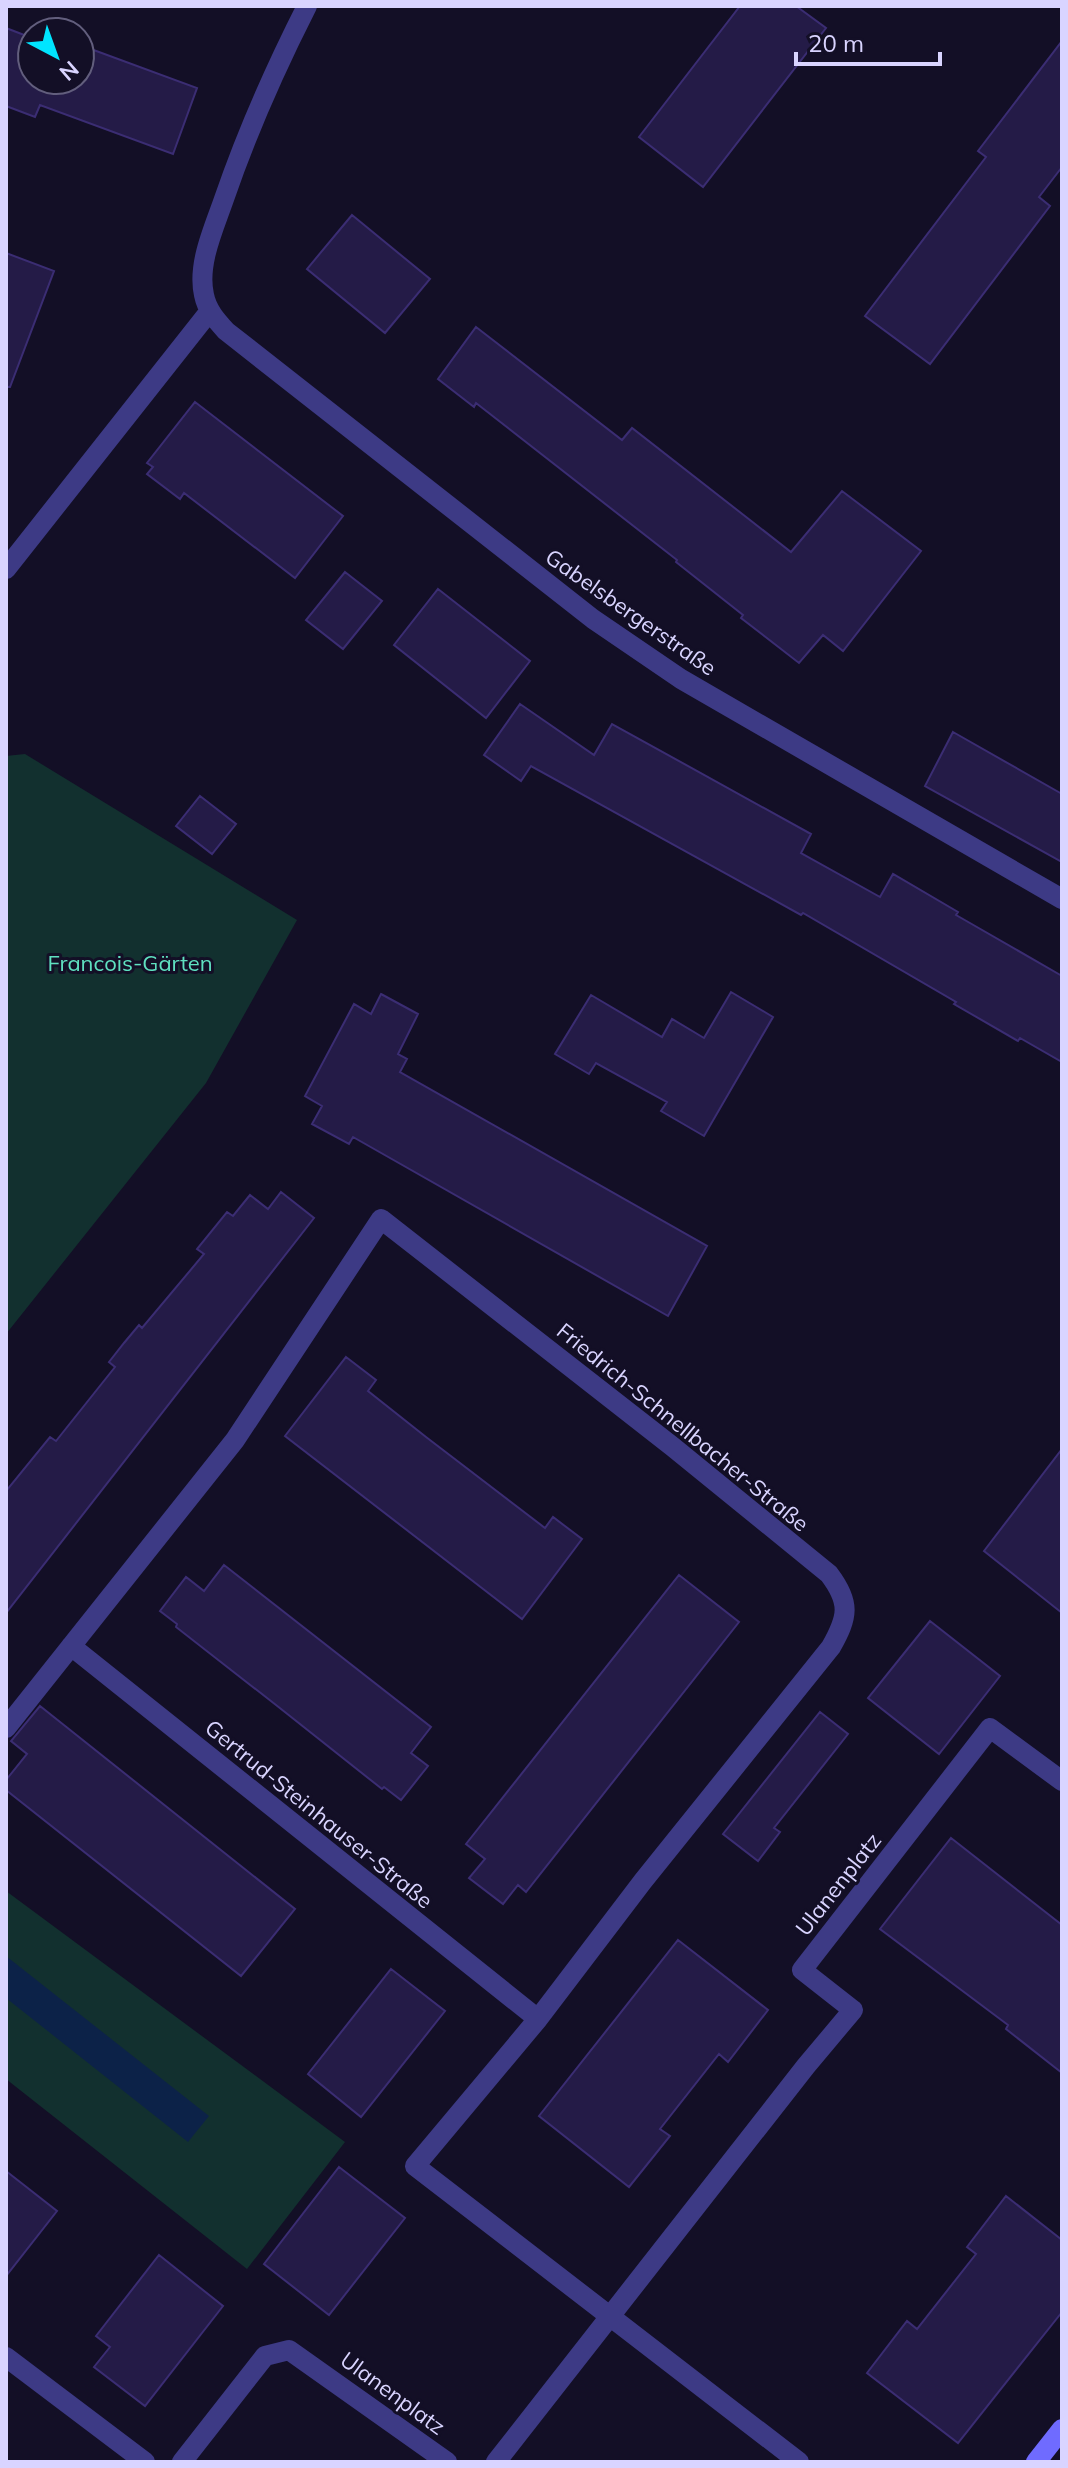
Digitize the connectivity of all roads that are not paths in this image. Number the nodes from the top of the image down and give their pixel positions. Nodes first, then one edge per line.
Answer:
1 (307, 6) edge
2 (209, 312) junction
3 (6, 569) edge
4 (1062, 899) edge
5 (71, 1646) junction
6 (6, 1728) edge
7 (1062, 1781) edge
8 (538, 2019) junction
9 (610, 2317) junction
10 (6, 2357) edge
11 (1062, 2429) edge
12 (145, 2462) edge
13 (182, 2462) edge
14 (447, 2462) edge
15 (496, 2462) edge
16 (799, 2462) edge
17 (1036, 2462) edge

1 - 2 street
2 - 3 street
2 - 4 street, Gabelsbergerstraße
5 - 6 street, Friedrich-Schnellbacher-Straße
5 - 8 street, Gertrud-Steinhauser-Straße
5 - 8 street, Friedrich-Schnellbacher-Straße
7 - 9 street, Ulanenplatz
8 - 9 street, Friedrich-Schnellbacher-Straße
9 - 15 street, Ulanenplatz
9 - 16 street
10 - 12 street
11 - 17 main road
13 - 14 street, Ulanenplatz

